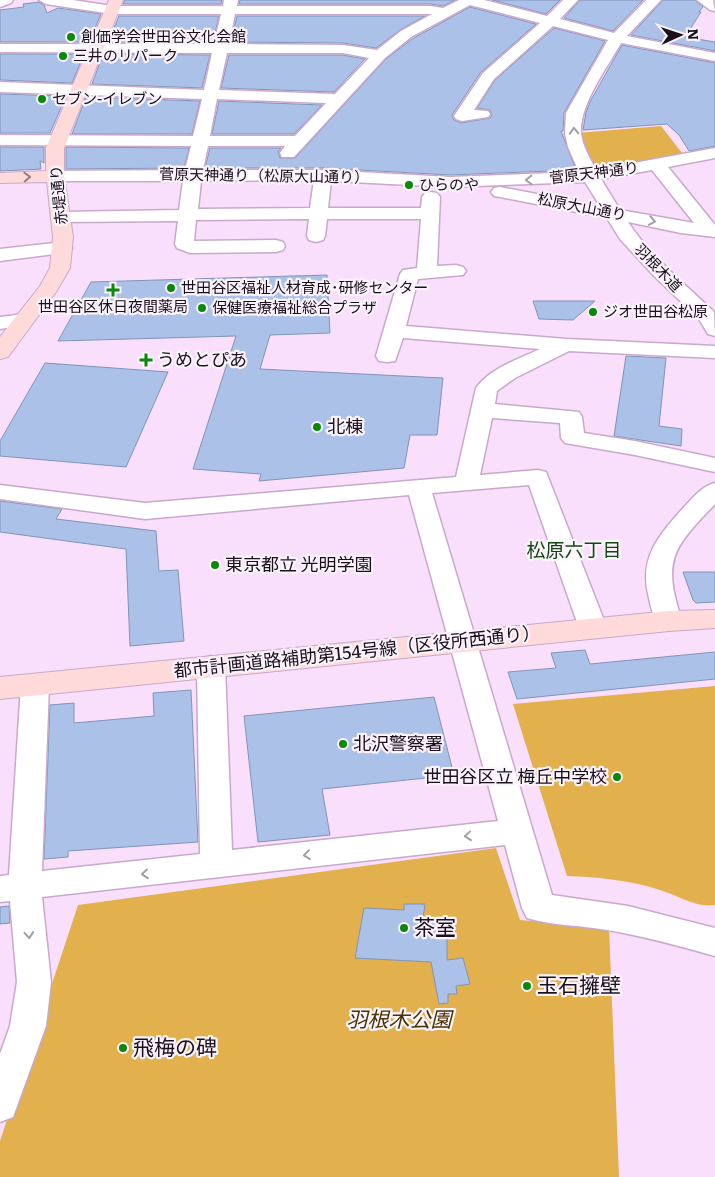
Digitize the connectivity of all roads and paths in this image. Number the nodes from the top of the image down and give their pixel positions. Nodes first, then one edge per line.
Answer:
1 (6, 0) edge
2 (46, 0) edge
3 (468, 0) edge
4 (570, 0) edge
5 (654, 0) edge
6 (704, 0) edge
7 (0, 3) edge
8 (114, 5) edge
9 (230, 5) edge
10 (715, 7) edge
11 (345, 10) edge
12 (446, 13) junction
13 (550, 21) junction
14 (617, 38) junction
15 (0, 48) edge
16 (96, 48) junction
17 (221, 48) junction
18 (380, 55) junction
19 (715, 57) edge
20 (0, 87) edge
21 (78, 89) junction
22 (211, 94) junction
23 (337, 99) junction
24 (482, 114) dead end
25 (0, 140) edge
26 (58, 140) junction
27 (200, 141) junction
28 (300, 141) junction
29 (715, 153) edge
30 (657, 164) junction
31 (323, 174) junction
32 (193, 175) junction
33 (266, 175) junction
34 (55, 176) junction
35 (590, 176) junction
36 (0, 178) edge
37 (441, 182) junction
38 (472, 182) joint
39 (319, 213) junction
40 (613, 213) junction
41 (430, 214) junction
42 (189, 215) junction
43 (62, 217) junction
44 (713, 231) edge
45 (316, 236) dead end
46 (276, 246) dead end
47 (63, 248) junction
48 (0, 255) edge
49 (427, 271) junction
50 (456, 271) dead end
51 (24, 320) junction
52 (0, 323) edge
53 (715, 330) edge
54 (394, 331) junction
55 (567, 344) junction
56 (0, 352) edge
57 (387, 356) dead end
58 (715, 358) edge
59 (482, 410) junction
60 (715, 465) edge
61 (467, 482) junction
62 (418, 486) junction
63 (715, 490) edge
64 (0, 492) edge
65 (715, 619) edge
66 (669, 620) junction
67 (593, 628) junction
68 (462, 641) junction
69 (212, 666) junction
70 (36, 685) junction
71 (0, 688) edge
72 (517, 831) junction
73 (216, 866) junction
74 (13, 888) edge
75 (715, 942) edge
76 (0, 1105) edge

1 - 7 street
2 - 8 street
3 - 12 street
3 - 13 street
4 - 13 street
5 - 14 street, 羽根木道
6 - 10 street
8 - 9 street
8 - 16 street, 赤堤通り
9 - 11 street
9 - 17 street
11 - 12 street
12 - 18 street
13 - 14 street
13 - 24 street
14 - 19 street
35 -> 14 street, 羽根木道
15 - 16 street
16 - 17 street
16 - 21 street, 赤堤通り
17 - 18 street
17 - 22 street
18 - 23 street
20 - 21 street
21 - 22 street
21 - 26 street, 赤堤通り
22 - 23 street
22 - 27 street
23 - 28 street
25 - 26 street
26 - 27 street
26 - 34 street, 赤堤通り
27 - 28 street
27 - 32 street
28 - 33 street
29 - 30 street, 菅原天神通り
30 - 35 street, 菅原天神通り
30 - 44 street
31 - 33 street, 菅原天神通り（松原大山通り）
31 - 37 street, 菅原天神通り（松原大山通り）
31 - 39 street
32 - 33 street, 菅原天神通り（松原大山通り）
32 - 34 street, 菅原天神通り（松原大山通り）
32 - 42 street
36 -> 34 street
34 - 43 street, 赤堤通り
35 -> 38 street, 菅原天神通り
35 - 40 street, 羽根木道
37 - 38 street, 菅原天神通り（松原大山通り）
37 - 40 street, 松原大山通り
37 - 41 street
39 - 41 street
39 - 42 street
39 - 45 street
40 -> 44 street, 松原大山通り
40 - 53 street, 羽根木道
41 - 49 street
42 - 43 street
42 - 46 street
43 - 47 street, 赤堤通り
47 - 48 street
47 - 51 street, 赤堤通り
49 - 50 street
49 - 54 street
51 - 52 street
51 - 56 street, 赤堤通り
54 - 55 street
54 - 57 street
55 - 58 street
55 - 59 street
59 - 60 street
59 - 61 street
61 - 62 street
61 - 67 street
62 - 64 street
62 - 68 street
63 - 66 street
65 - 66 street, 都市計画道路補助第154号線（区役所西通り）
66 - 67 street, 都市計画道路補助第154号線（区役所西通り）
67 - 68 street, 都市計画道路補助第154号線（区役所西通り）
68 - 69 street, 都市計画道路補助第154号線（区役所西通り）
68 - 72 street
69 - 70 street, 都市計画道路補助第154号線（区役所西通り）
69 - 73 street
70 - 71 street, 都市計画道路補助第154号線（区役所西通り）
70 - 74 street
72 -> 73 street
72 - 75 street
73 -> 74 street
74 -> 76 street

